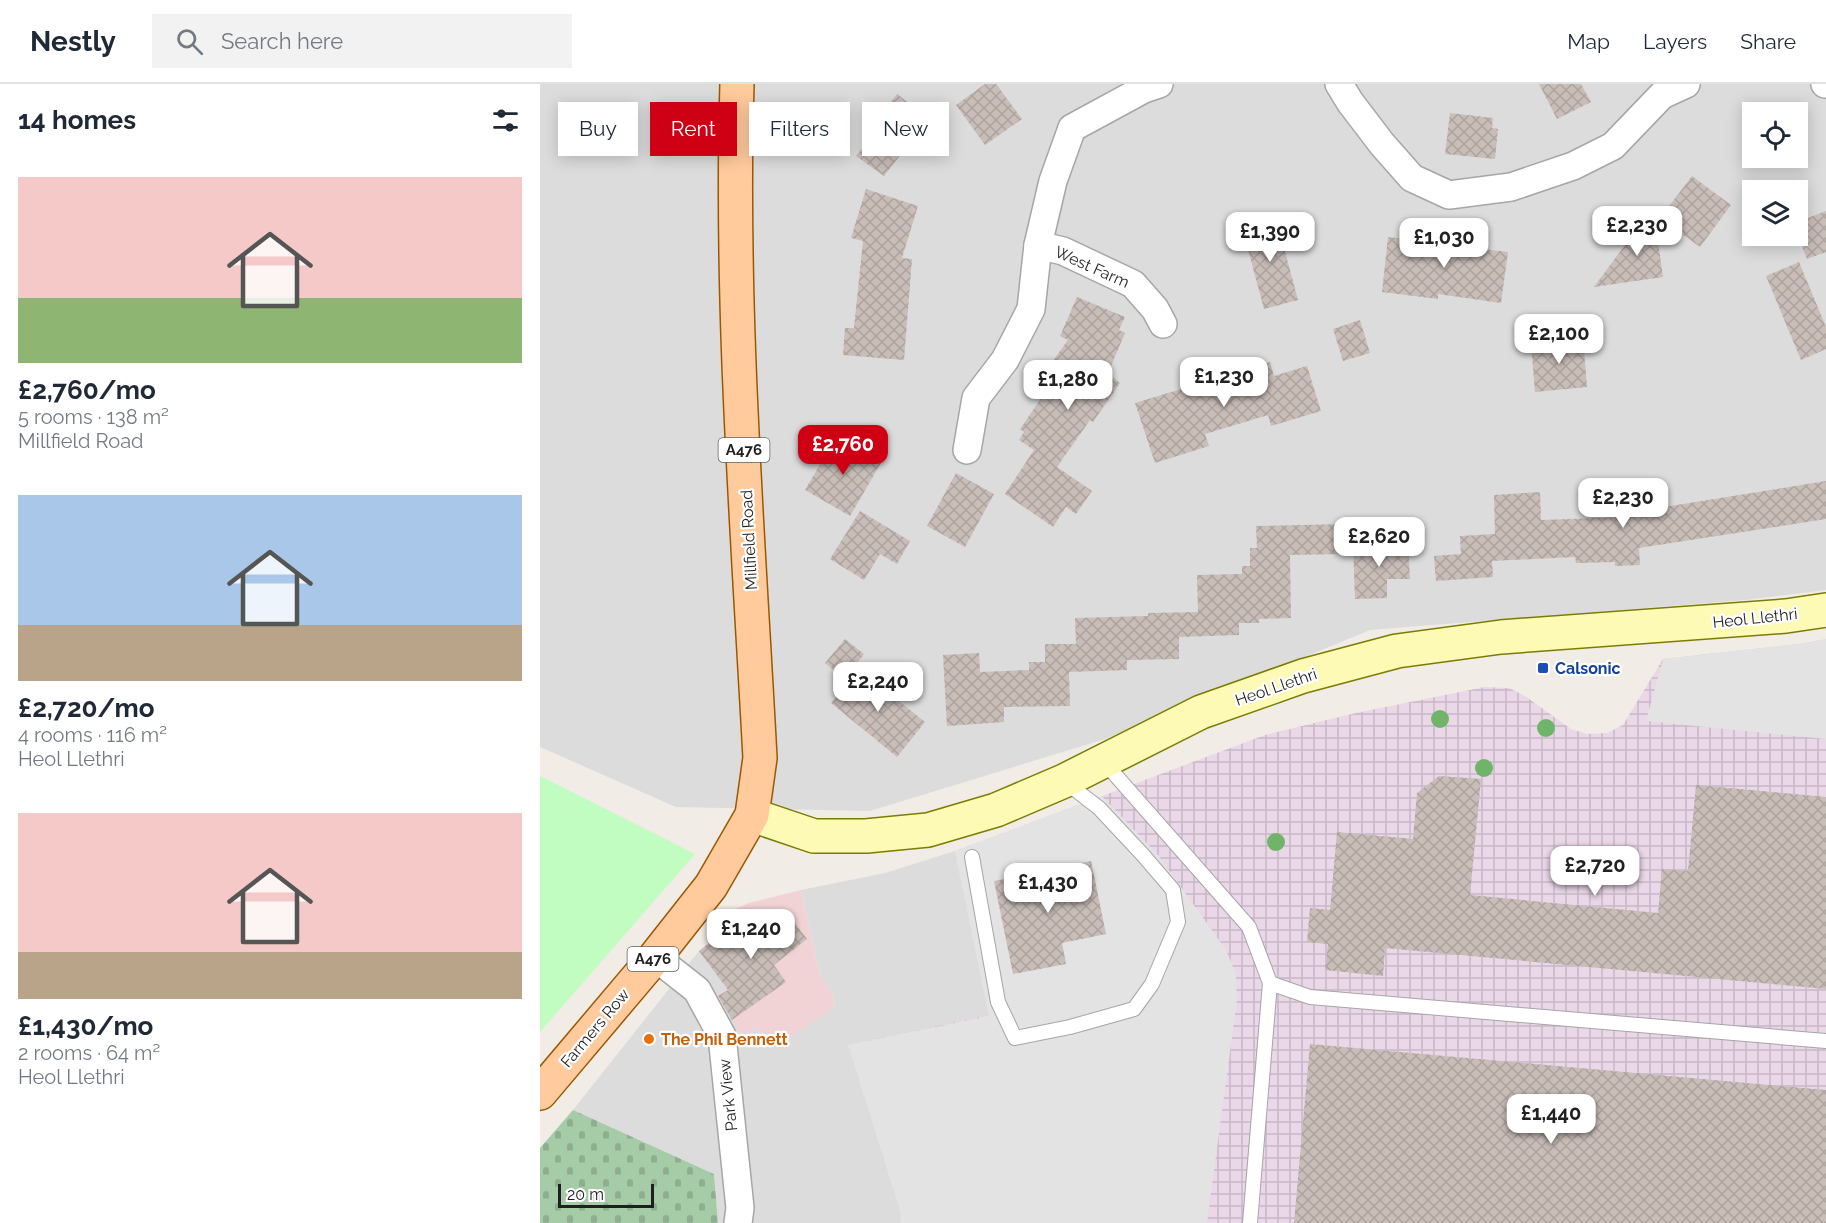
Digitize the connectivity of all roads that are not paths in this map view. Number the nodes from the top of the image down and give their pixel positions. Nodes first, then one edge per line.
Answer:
1 (737, 84) edge
2 (1159, 84) edge
3 (1339, 84) edge
4 (1686, 84) edge
5 (1038, 245) junction
6 (1163, 324) dead end
7 (968, 450) dead end
8 (1826, 610) edge
9 (1103, 761) junction
10 (1064, 781) junction
11 (752, 815) junction
12 (972, 857) dead end
13 (655, 957) junction
14 (1270, 983) junction
15 (1826, 1041) edge
16 (540, 1092) edge
17 (738, 1223) edge
18 (1250, 1223) edge

1 - 11 main road, Millfield Road / A476
2 - 5 street, West Farm
3 - 4 street
5 - 6 street, West Farm
5 - 7 street, West Farm
8 - 9 main road, Heol Llethri
9 - 10 main road, Heol Llethri
9 - 14 lane
10 - 11 main road, Heol Llethri
10 - 12 lane
11 - 13 main road, Farmers Row / A476
13 - 16 main road, Farmers Row / A476
13 - 17 street, Park View
14 - 15 lane
14 - 18 lane

